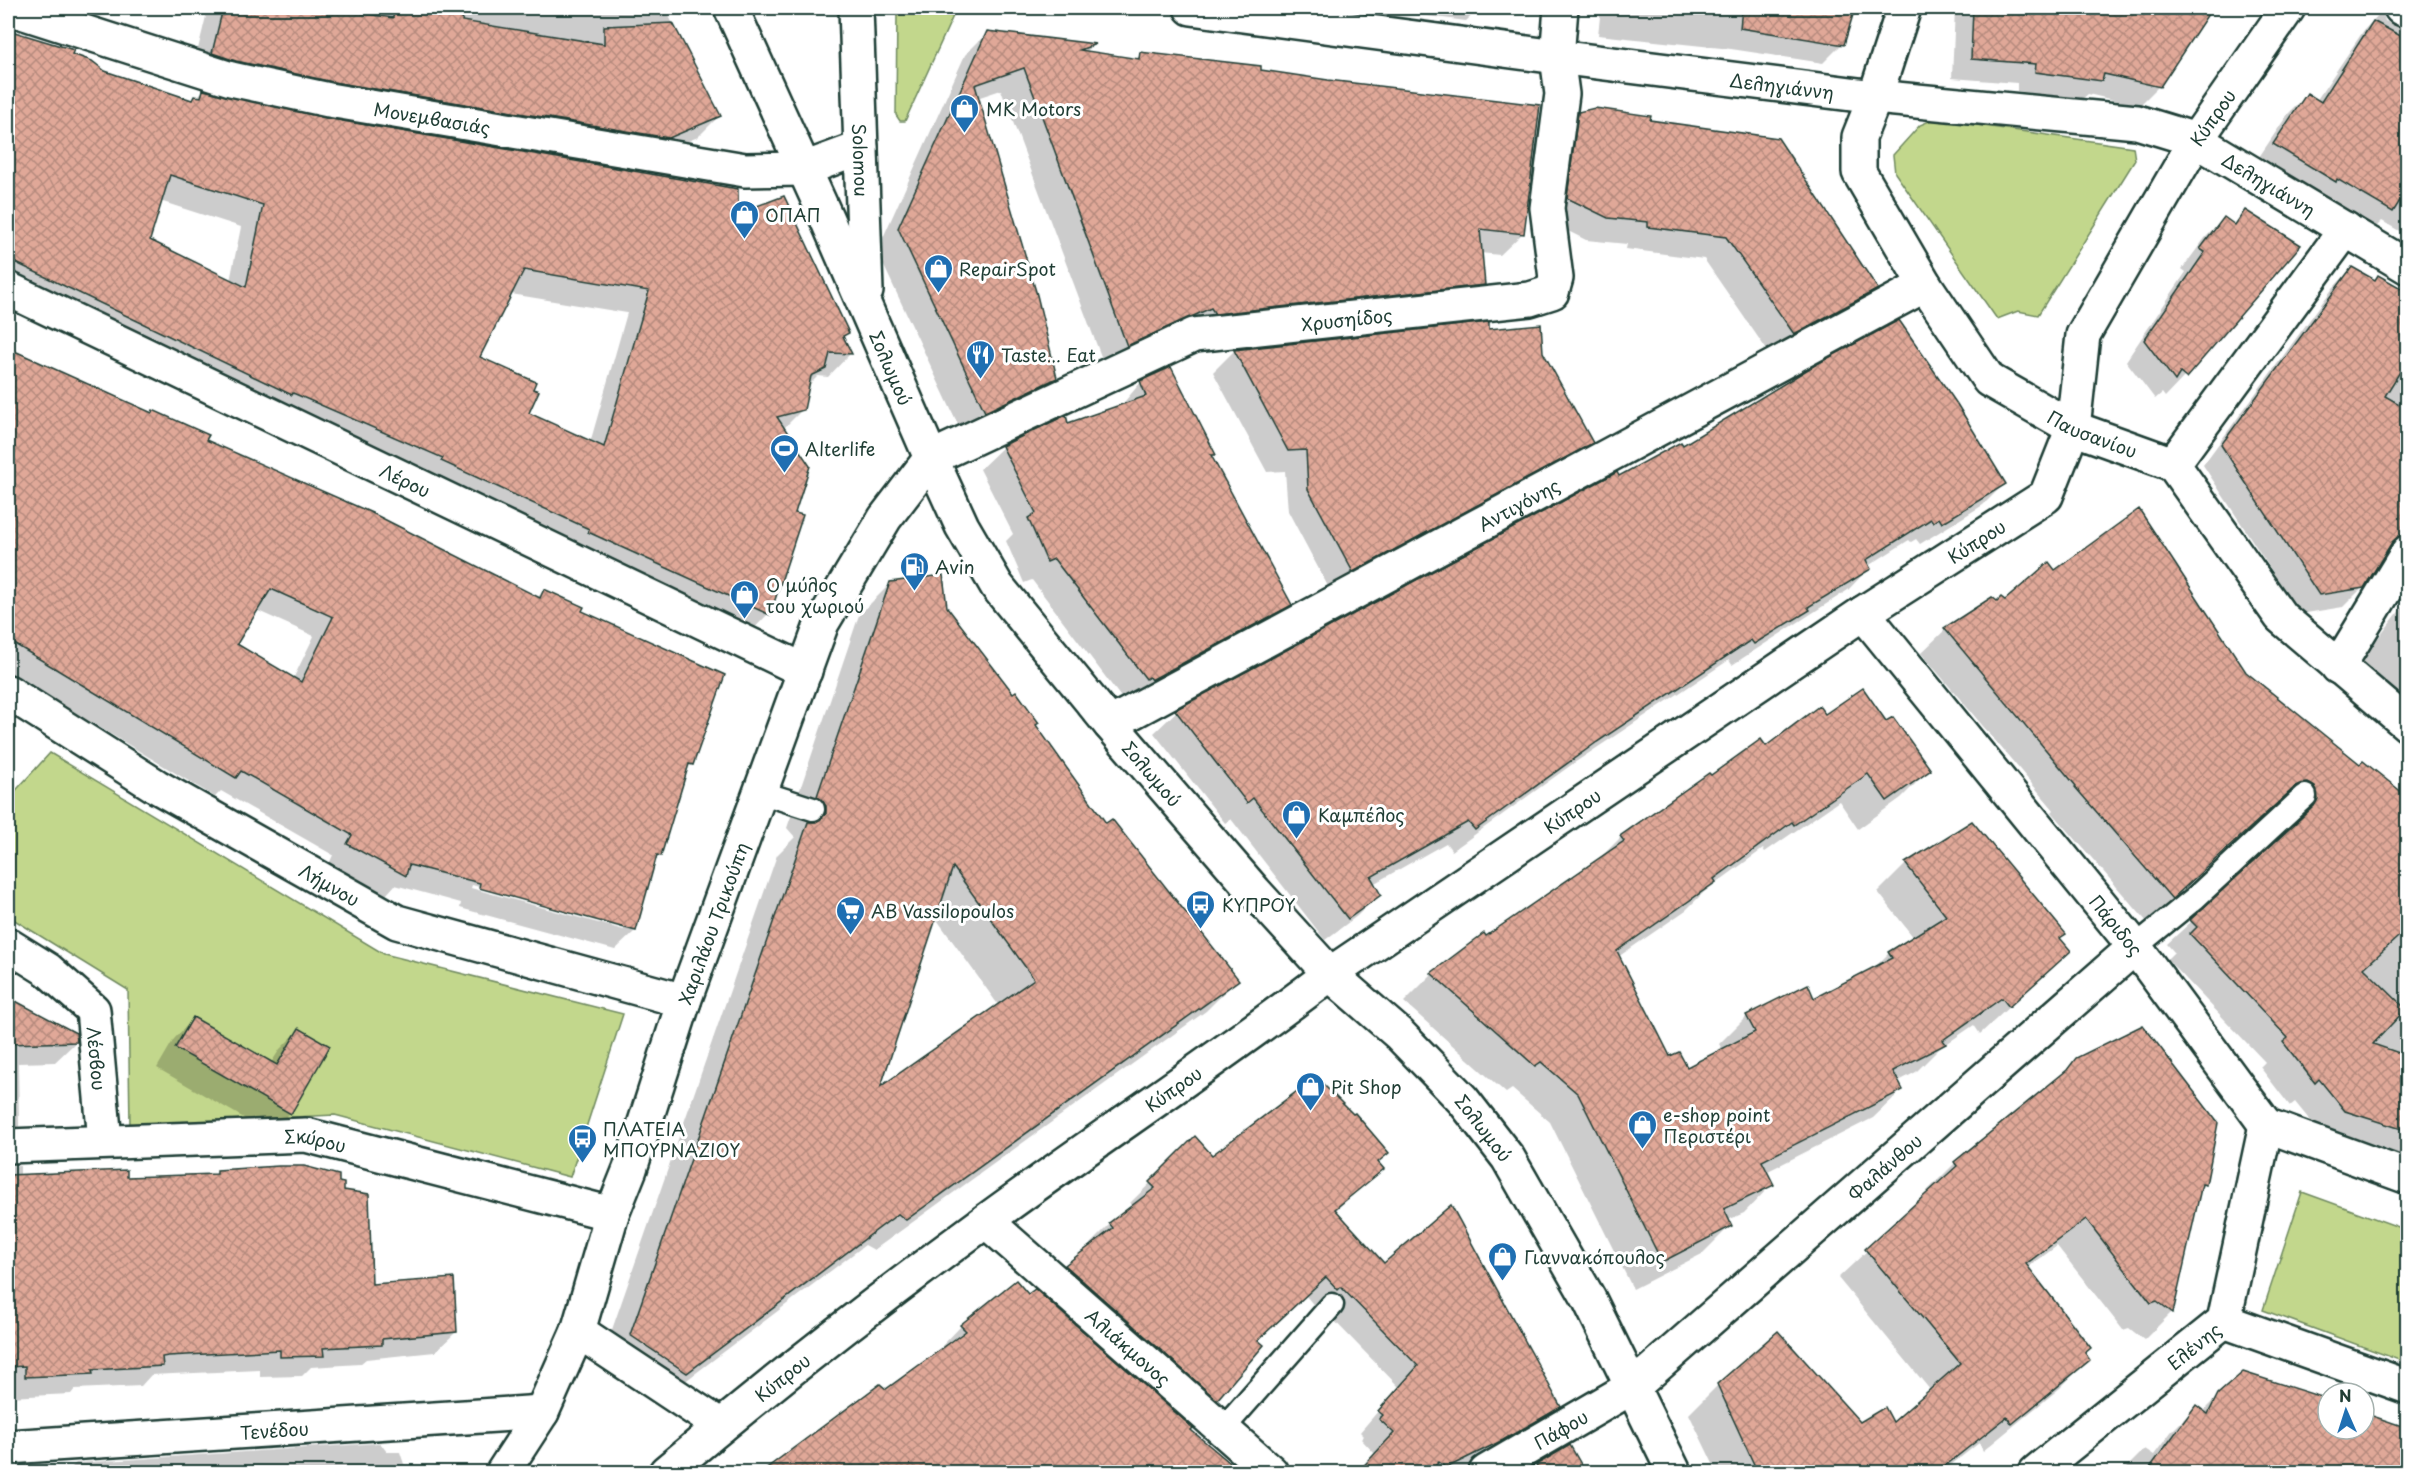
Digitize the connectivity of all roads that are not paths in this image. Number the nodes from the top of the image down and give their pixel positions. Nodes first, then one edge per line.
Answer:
1 (9, 8) edge
2 (731, 8) edge
3 (856, 8) edge
4 (1191, 8) edge
5 (1562, 8) edge
6 (1904, 8) edge
7 (2288, 8) edge
8 (2401, 8) edge
9 (2408, 11) edge
10 (1557, 57) junction
11 (1875, 97) junction
12 (2196, 140) junction
13 (861, 148) junction
14 (804, 170) junction
15 (2346, 229) junction
16 (2408, 267) edge
17 (1925, 285) junction
18 (8, 289) edge
19 (867, 310) junction
20 (2073, 428) junction
21 (931, 458) junction
22 (2173, 464) junction
23 (2408, 552) edge
24 (1863, 613) junction
25 (2338, 667) junction
26 (805, 671) junction
27 (8, 692) edge
28 (1110, 724) junction
29 (2408, 725) edge
30 (760, 792) junction
31 (2305, 796) dead end
32 (813, 809) dead end
33 (8, 945) edge
34 (2135, 946) junction
35 (1330, 974) junction
36 (684, 1001) junction
37 (2266, 1125) junction
38 (105, 1141) junction
39 (8, 1146) edge
40 (2408, 1177) edge
41 (612, 1214) junction
42 (986, 1221) junction
43 (1332, 1305) dead end
44 (2224, 1321) junction
45 (578, 1330) junction
46 (1634, 1386) junction
47 (2408, 1387) edge
48 (542, 1412) junction
49 (721, 1426) junction
50 (1221, 1431) junction
51 (8, 1447) edge
52 (503, 1473) edge
53 (666, 1473) edge
54 (1271, 1473) edge
55 (1486, 1473) edge
56 (1674, 1473) edge
57 (2036, 1473) edge

1 - 14 street, Μονεμβασιάς
2 - 14 street, Σολωμού
3 - 13 street, Solomou
4 - 10 street, Δεληγιάννη
5 - 10 street
6 - 11 street, Παυσανίου
7 - 12 street, Κύπρου
8 - 9 street
10 - 11 street, Δεληγιάννη
10 - 21 street, Χρυσηίδος
11 - 12 street, Δεληγιάννη
11 - 17 street, Παυσανίου
12 - 15 street, Δεληγιάννη
12 - 20 street, Κύπρου
13 - 14 street, Μονεμβασιάς
13 - 19 street, Solomou
14 - 19 street, Σολωμού
15 - 16 street, Δεληγιάννη
15 - 22 street
17 - 20 street, Παυσανίου
17 - 28 street, Αντιγόνης
18 - 26 street, Λέρου
19 - 21 street, Σολωμού
20 - 22 street, Παυσανίου
20 - 24 street, Κύπρου
21 - 26 street, Χαριλάου Τρικούπη
21 - 28 street, Σολωμού
22 - 25 street
23 - 25 street
24 - 34 street, Πάριδος
24 - 35 street, Κύπρου
25 - 29 street
26 - 30 street, Χαριλάου Τρικούπη
27 - 36 street, Λήμνου
28 - 35 street, Σολωμού
30 - 32 lane
30 - 36 street, Χαριλάου Τρικούπη
31 - 34 lane
33 - 38 street, Λέσβου
34 - 37 street, Πάριδος
34 - 46 street, Φαλάνθου
35 - 42 street, Κύπρου
35 - 46 street, Σολωμού
36 - 41 street, Χαριλάου Τρικούπη
37 - 40 street
37 - 44 street, Ελένης
38 - 39 street, Σκύρου
38 - 41 street, Σκύρου
41 - 45 street, Χαριλάου Τρικούπη
42 - 49 street, Κύπρου
42 - 50 street, Αλιάκμονος
43 - 50 lane
44 - 47 street
44 - 57 street, Ελένης
45 - 48 street, Χαριλάου Τρικούπη
45 - 49 street
46 - 55 street, Πάφου
46 - 56 street, Σολωμού
48 - 51 street, Τενέδου
48 - 52 street
49 - 53 street, Κύπρου
50 - 54 street, Αλιάκμονος

